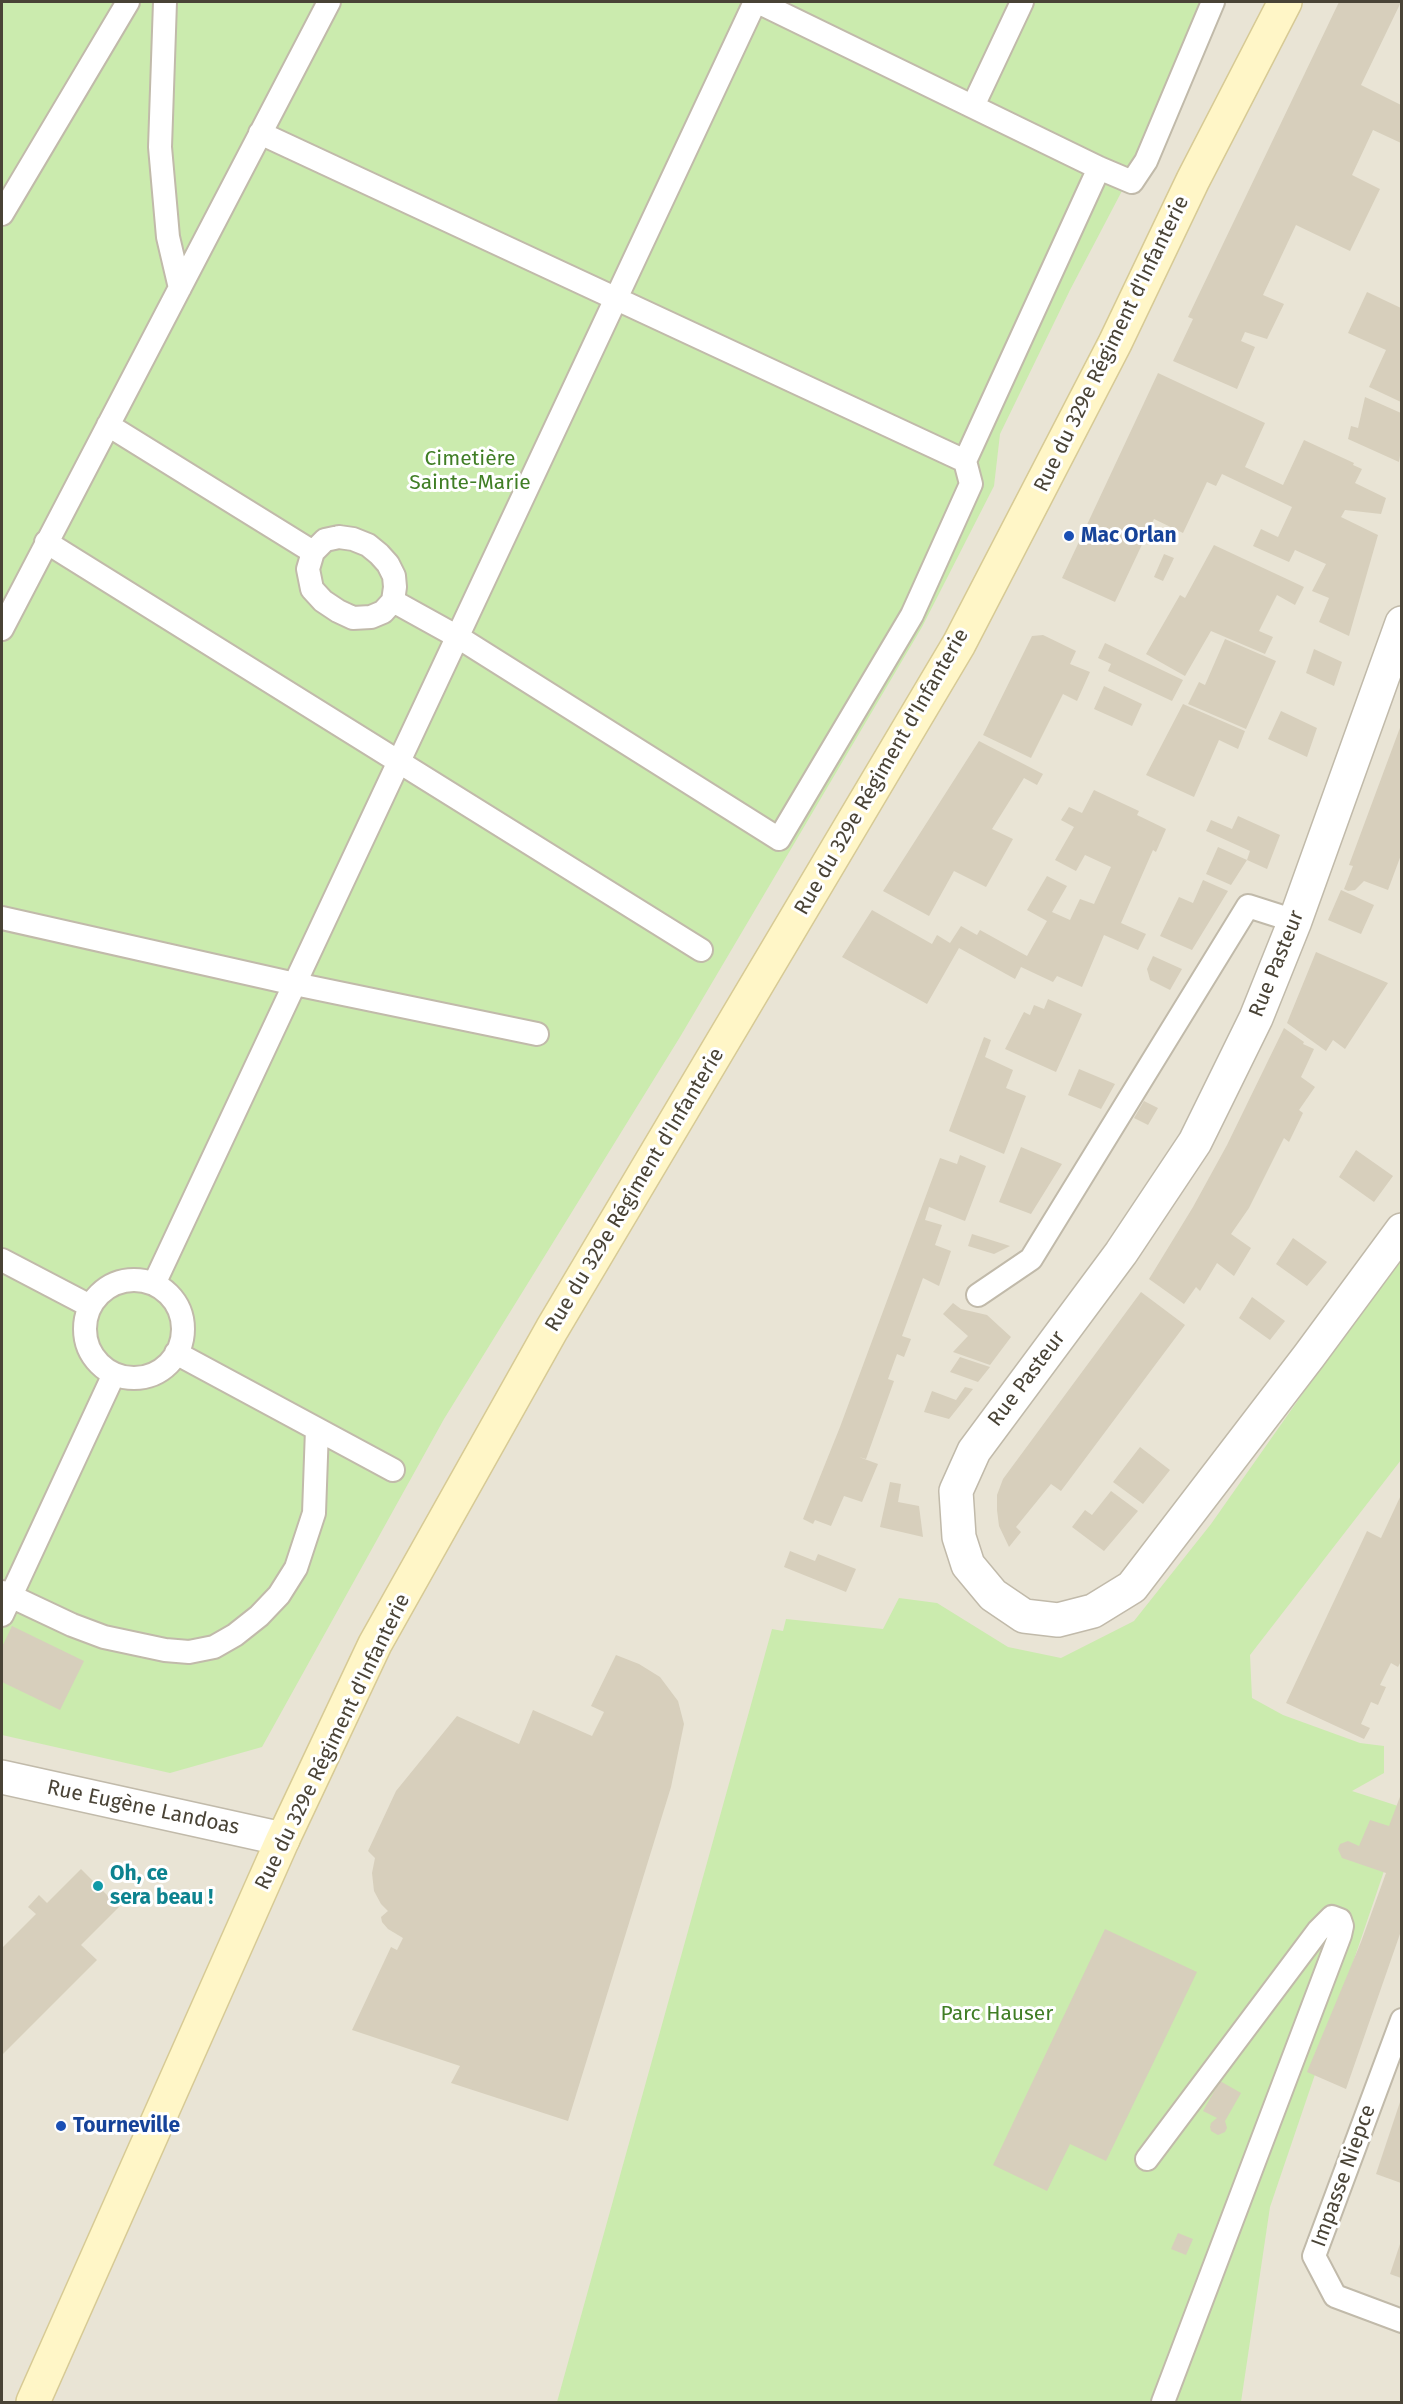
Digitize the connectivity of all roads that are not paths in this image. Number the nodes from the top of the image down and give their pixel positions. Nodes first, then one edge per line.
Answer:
1 (128, 2) edge
2 (165, 2) edge
3 (329, 2) edge
4 (756, 2) edge
5 (1022, 2) edge
6 (1213, 2) edge
7 (1285, 2) edge
8 (973, 106) junction
9 (260, 133) junction
10 (1100, 168) junction
11 (2, 214) edge
12 (180, 288) junction
13 (616, 297) junction
14 (108, 425) junction
15 (965, 461) junction
16 (46, 543) junction
17 (313, 552) junction
18 (393, 601) junction
19 (1401, 623) edge
20 (2, 628) edge
21 (458, 637) junction
22 (399, 762) junction
23 (2, 918) edge
24 (1295, 921) junction
25 (701, 950) dead end
26 (295, 984) junction
27 (537, 1034) dead end
28 (1401, 1230) edge
29 (2, 1260) edge
30 (153, 1284) junction
31 (978, 1295) dead end
32 (90, 1306) junction
33 (176, 1353) junction
34 (114, 1374) junction
35 (317, 1429) junction
36 (393, 1470) dead end
37 (4, 1601) edge
38 (2, 1777) edge
39 (284, 1839) junction
40 (1401, 2020) edge
41 (1147, 2159) dead end
42 (1401, 2321) edge
43 (33, 2403) edge
44 (1163, 2403) edge

1 - 11 lane
2 - 12 lane
3 - 9 lane
4 - 8 lane
4 - 13 lane
5 - 8 lane
6 - 10 lane
7 - 39 street, Rue du 329e Régiment d'Infanterie
8 - 10 lane
9 - 12 lane
9 - 13 lane
10 - 15 lane
12 - 14 lane
13 - 15 lane
13 - 21 lane
14 - 16 lane
14 - 17 lane
15 - 21 lane
16 - 20 lane
16 - 22 lane
17 - 18 lane
17 - 18 lane
18 - 21 lane
19 - 24 street, Rue Pasteur
21 - 22 lane
22 - 25 lane
22 - 26 lane
23 - 26 lane
24 - 28 street, Rue Pasteur
24 - 31 lane
26 - 27 lane
26 - 30 lane
29 - 32 lane
30 - 32 lane
30 - 33 lane
32 - 34 lane
33 - 34 lane
33 - 35 lane
34 - 37 lane
35 - 36 lane
35 - 37 lane
38 - 39 street, Rue Eugène Landoas
39 - 43 street, Rue du 329e Régiment d'Infanterie
40 - 42 lane, Impasse Niepce
41 - 44 lane

